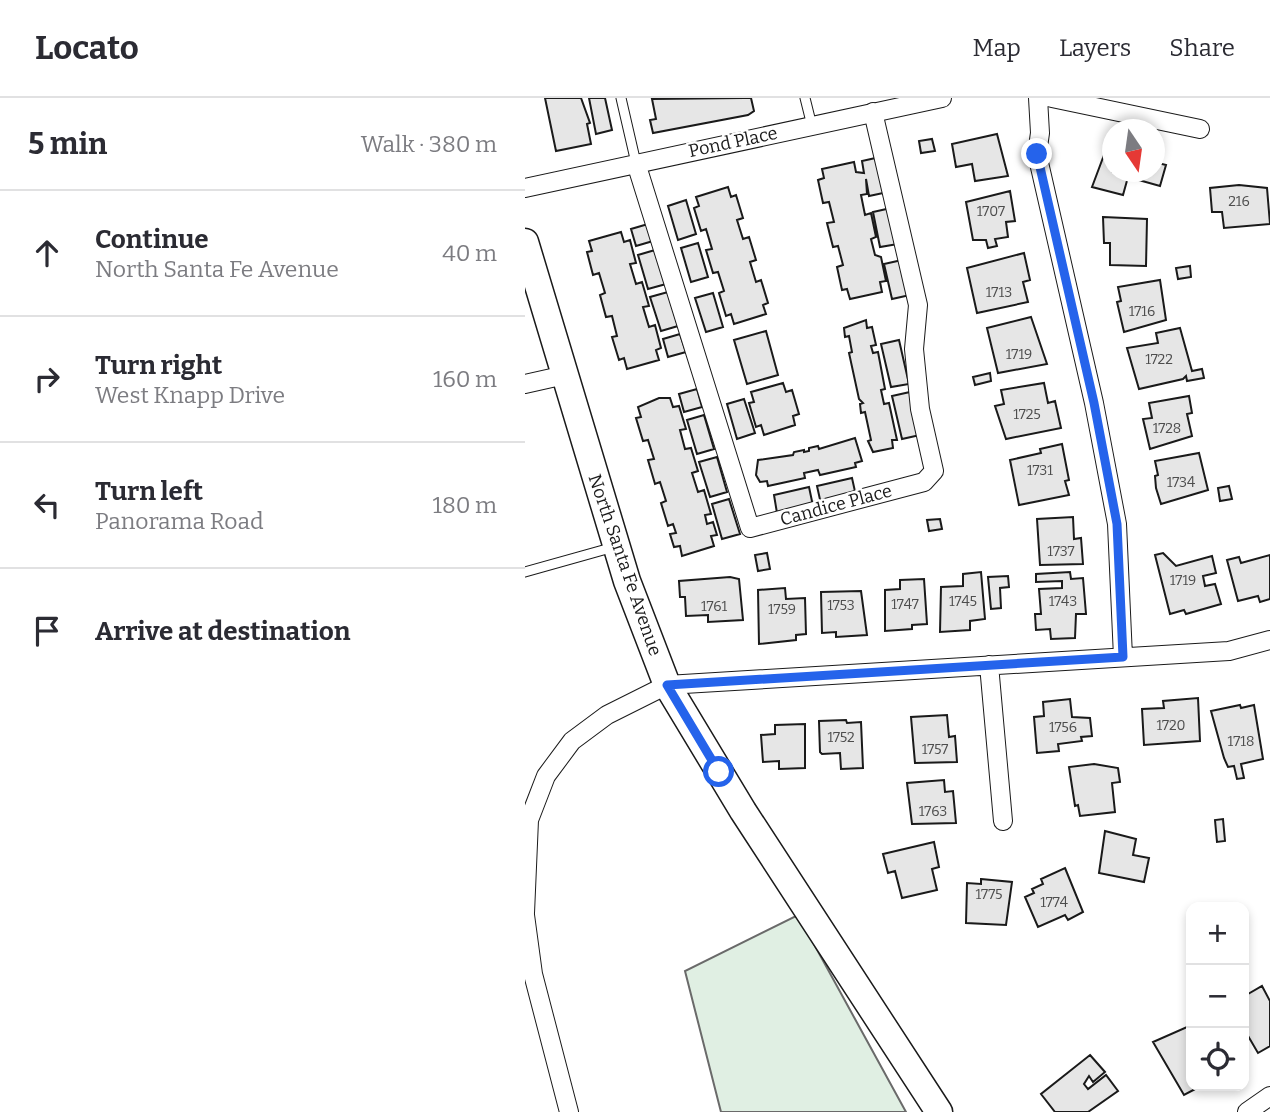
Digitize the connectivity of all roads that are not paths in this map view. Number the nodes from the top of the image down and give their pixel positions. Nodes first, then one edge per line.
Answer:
1 (621, 98) edge
2 (805, 98) edge
3 (942, 98) edge
4 (1038, 98) edge
5 (1052, 98) edge
6 (873, 112) junction
7 (812, 126) junction
8 (1200, 129) dead end
9 (636, 163) junction
10 (525, 188) edge
11 (525, 242) edge
12 (565, 375) junction
13 (525, 384) edge
14 (616, 546) junction
15 (525, 572) edge
16 (1270, 640) edge
17 (1123, 657) junction
18 (989, 665) junction
19 (667, 685) junction
20 (1003, 821) dead end
21 (525, 914) edge
22 (1270, 1096) edge
23 (569, 1112) edge
24 (939, 1112) edge
25 (1247, 1112) edge

1 - 9 lane
2 - 7 lane
3 - 6 street, Pond Place
4 - 17 street
5 - 8 street
6 - 7 street, Pond Place
6 - 9 street, Candice Place
7 - 9 street, Pond Place
9 - 10 street, Pond Place
11 - 12 main road, North Santa Fe Avenue
12 - 13 street
12 - 14 main road, North Santa Fe Avenue
14 - 15 lane
14 - 19 main road, North Santa Fe Avenue
16 - 17 street
17 - 18 street
18 - 19 street
18 - 20 street
19 - 21 street
19 - 24 main road, North Santa Fe Avenue
21 - 23 street
22 - 25 street

